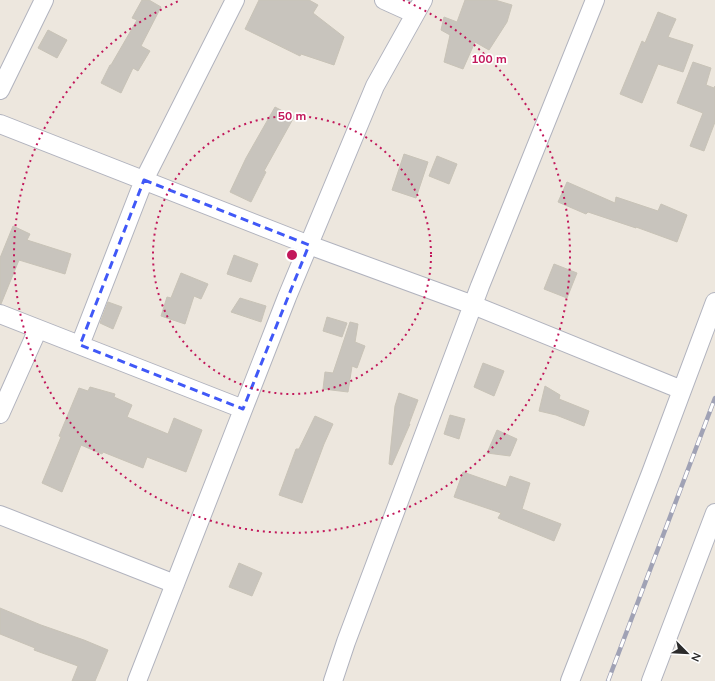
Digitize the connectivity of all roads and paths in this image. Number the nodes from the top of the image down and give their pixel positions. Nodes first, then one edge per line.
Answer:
1 (44, 0) edge
2 (236, 0) edge
3 (384, 0) edge
4 (595, 0) edge
5 (419, 7) edge
6 (0, 90) edge
7 (0, 124) edge
8 (144, 180) junction
9 (309, 244) junction
10 (715, 302) edge
11 (473, 306) junction
12 (0, 314) edge
13 (38, 329) junction
14 (80, 345) junction
15 (682, 390) junction
16 (243, 409) junction
17 (0, 414) edge
18 (715, 513) edge
19 (0, 514) edge
20 (175, 584) junction
21 (137, 681) edge
22 (333, 681) edge
23 (570, 681) edge
24 (651, 681) edge

1 - 6 street
2 - 8 street
3 - 5 street
4 - 11 street
5 - 9 street
7 - 8 street
8 - 9 street
8 - 14 street
9 - 11 street
9 - 16 street
10 - 15 street
11 - 15 street
11 - 22 street
12 - 13 street
13 - 14 street
13 - 17 street
14 - 16 street
15 - 23 street
16 - 20 street
18 - 24 street
19 - 20 street
20 - 21 street

